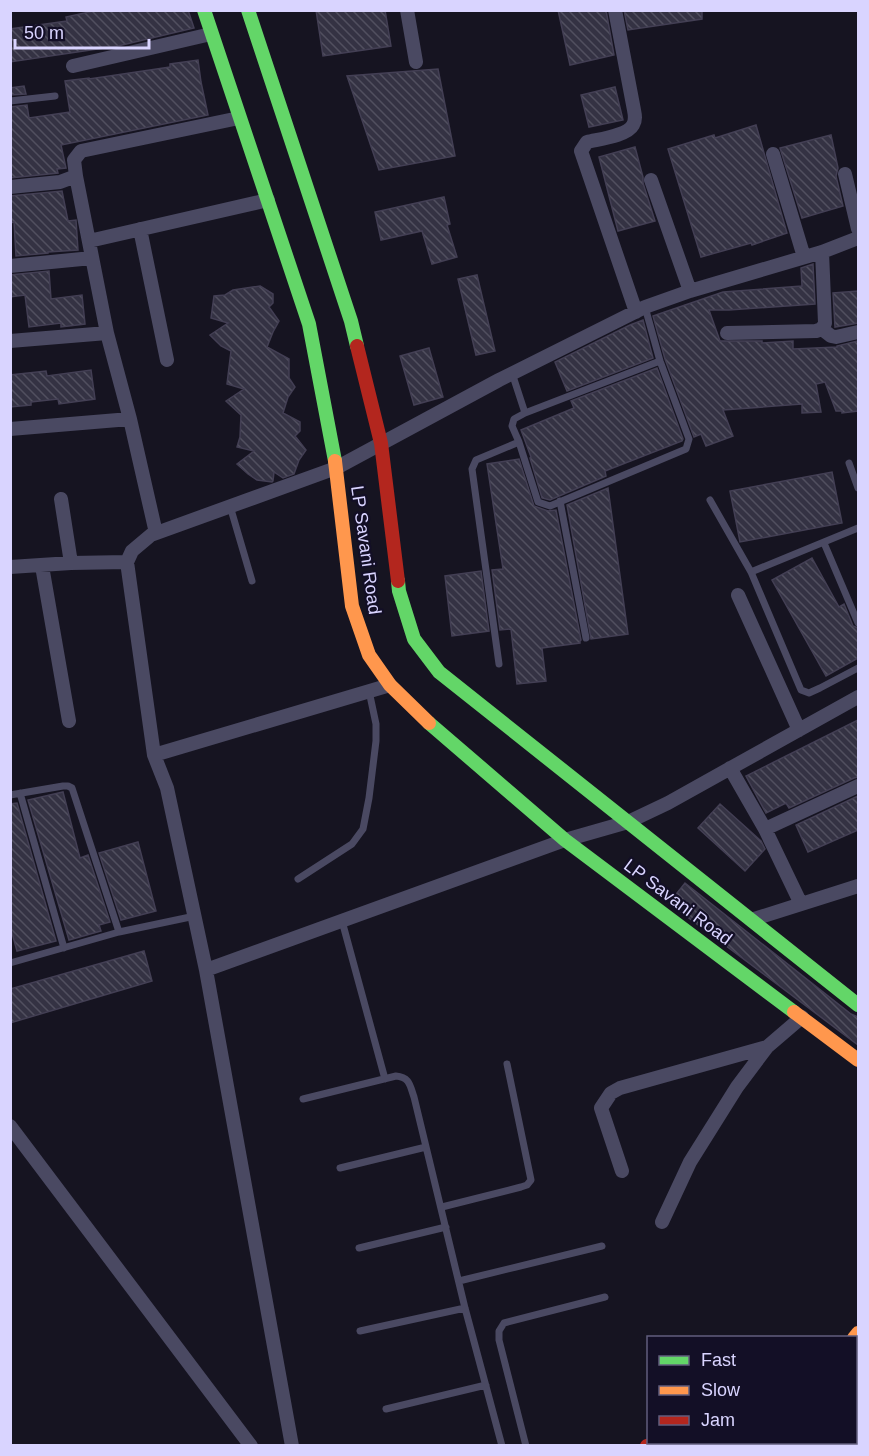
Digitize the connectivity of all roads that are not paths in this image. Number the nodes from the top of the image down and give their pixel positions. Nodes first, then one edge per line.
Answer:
1 (204, 10) edge
2 (248, 10) edge
3 (407, 10) edge
4 (615, 10) edge
5 (211, 34) junction
6 (416, 62) dead end
7 (73, 66) dead end
8 (55, 96) dead end
9 (10, 101) edge
10 (239, 118) junction
11 (773, 154) dead end
12 (845, 174) dead end
13 (76, 177) junction
14 (651, 180) dead end
15 (10, 187) edge
16 (268, 200) junction
17 (140, 229) junction
18 (858, 229) edge
19 (858, 238) edge
20 (89, 241) junction
21 (822, 252) junction
22 (804, 257) junction
23 (93, 258) junction
24 (10, 266) edge
25 (690, 291) junction
26 (641, 309) junction
27 (822, 329) junction
28 (858, 332) edge
29 (107, 333) junction
30 (727, 333) dead end
31 (10, 341) edge
32 (167, 360) dead end
33 (660, 362) junction
34 (512, 373) junction
35 (525, 413) junction
36 (130, 419) junction
37 (10, 429) edge
38 (519, 442) junction
39 (381, 443) junction
40 (849, 463) dead end
41 (336, 468) junction
42 (858, 488) edge
43 (61, 499) dead end
44 (710, 500) dead end
45 (560, 501) junction
46 (230, 506) junction
47 (858, 528) edge
48 (156, 533) junction
49 (824, 543) junction
50 (127, 562) junction
51 (71, 563) junction
52 (42, 566) junction
53 (10, 567) edge
54 (751, 572) junction
55 (252, 581) dead end
56 (738, 595) dead end
57 (858, 623) edge
58 (586, 638) dead end
59 (499, 664) dead end
60 (858, 668) edge
61 (390, 685) junction
62 (369, 691) junction
63 (858, 697) edge
64 (69, 721) dead end
65 (799, 730) junction
66 (154, 755) junction
67 (730, 768) junction
68 (858, 786) edge
69 (20, 793) junction
70 (10, 795) edge
71 (628, 822) junction
72 (765, 830) junction
73 (565, 840) junction
74 (298, 879) dead end
75 (858, 886) edge
76 (801, 904) junction
77 (195, 916) junction
78 (751, 920) junction
79 (342, 921) junction
80 (119, 932) junction
81 (64, 948) junction
82 (10, 963) edge
83 (206, 970) junction
84 (858, 1005) edge
85 (802, 1017) junction
86 (767, 1047) junction
87 (858, 1060) edge
88 (507, 1064) dead end
89 (386, 1079) junction
90 (303, 1099) dead end
91 (10, 1126) edge
92 (426, 1147) junction
93 (340, 1168) dead end
94 (622, 1171) dead end
95 (442, 1207) junction
96 (662, 1222) dead end
97 (446, 1227) junction
98 (602, 1246) dead end
99 (359, 1248) dead end
100 (459, 1281) junction
101 (605, 1298) dead end
102 (465, 1308) junction
103 (360, 1331) dead end
104 (486, 1385) junction
105 (386, 1409) dead end
106 (251, 1446) edge
107 (292, 1446) edge
108 (502, 1446) edge
109 (526, 1446) edge

1 - 5 main road, LP Savani Road
2 - 39 main road, LP Savani Road
3 - 6 street
4 - 26 street
5 - 7 street
5 - 10 main road, LP Savani Road
8 - 9 lane
10 - 13 street
10 - 16 main road, LP Savani Road
11 - 22 street
12 - 18 street
13 - 15 street
13 - 20 street
14 - 25 street
16 - 17 street
16 - 41 main road, LP Savani Road
17 - 20 street
17 - 32 street
19 - 21 street
20 - 23 street
21 - 22 street
21 - 27 street
22 - 25 street
23 - 24 street
23 - 29 street
25 - 26 street
26 - 33 lane
26 - 34 street
27 - 28 street
27 - 30 street
29 - 31 street
29 - 36 street
33 - 35 lane
33 - 45 lane
34 - 35 lane
34 - 39 street
35 - 38 lane
36 - 37 street
36 - 48 street
38 - 45 lane
38 - 59 lane
39 - 41 street
39 - 71 main road, LP Savani Road
40 - 42 lane
41 - 46 street
41 - 61 main road, LP Savani Road
43 - 51 street
44 - 54 lane
45 - 58 lane
46 - 48 street
46 - 55 lane
47 - 49 lane
48 - 50 street
49 - 54 lane
49 - 57 lane
50 - 51 street
50 - 66 street
51 - 52 street
52 - 53 street
52 - 64 street
54 - 60 lane
56 - 65 street
61 - 62 street
61 - 73 main road, LP Savani Road
62 - 66 street
62 - 74 lane
63 - 65 street
65 - 67 street
66 - 77 street
67 - 71 street
67 - 72 street
68 - 72 street
69 - 70 lane
69 - 80 lane
69 - 81 lane
71 - 73 street
71 - 78 main road, LP Savani Road
72 - 76 street
73 - 79 street
73 - 85 main road, LP Savani Road
75 - 76 street
76 - 78 street
77 - 80 lane
77 - 83 street
78 - 84 main road, LP Savani Road
79 - 83 street
79 - 89 lane
80 - 81 lane
81 - 82 lane
83 - 107 street
85 - 86 street
85 - 87 main road, LP Savani Road
86 - 94 street
86 - 96 street
88 - 95 lane
89 - 90 lane
89 - 92 lane
91 - 106 street
92 - 93 lane
92 - 95 lane
95 - 97 lane
97 - 99 lane
97 - 100 lane
98 - 100 lane
100 - 102 lane
101 - 109 lane
102 - 103 lane
102 - 104 lane
104 - 105 lane
104 - 108 lane

